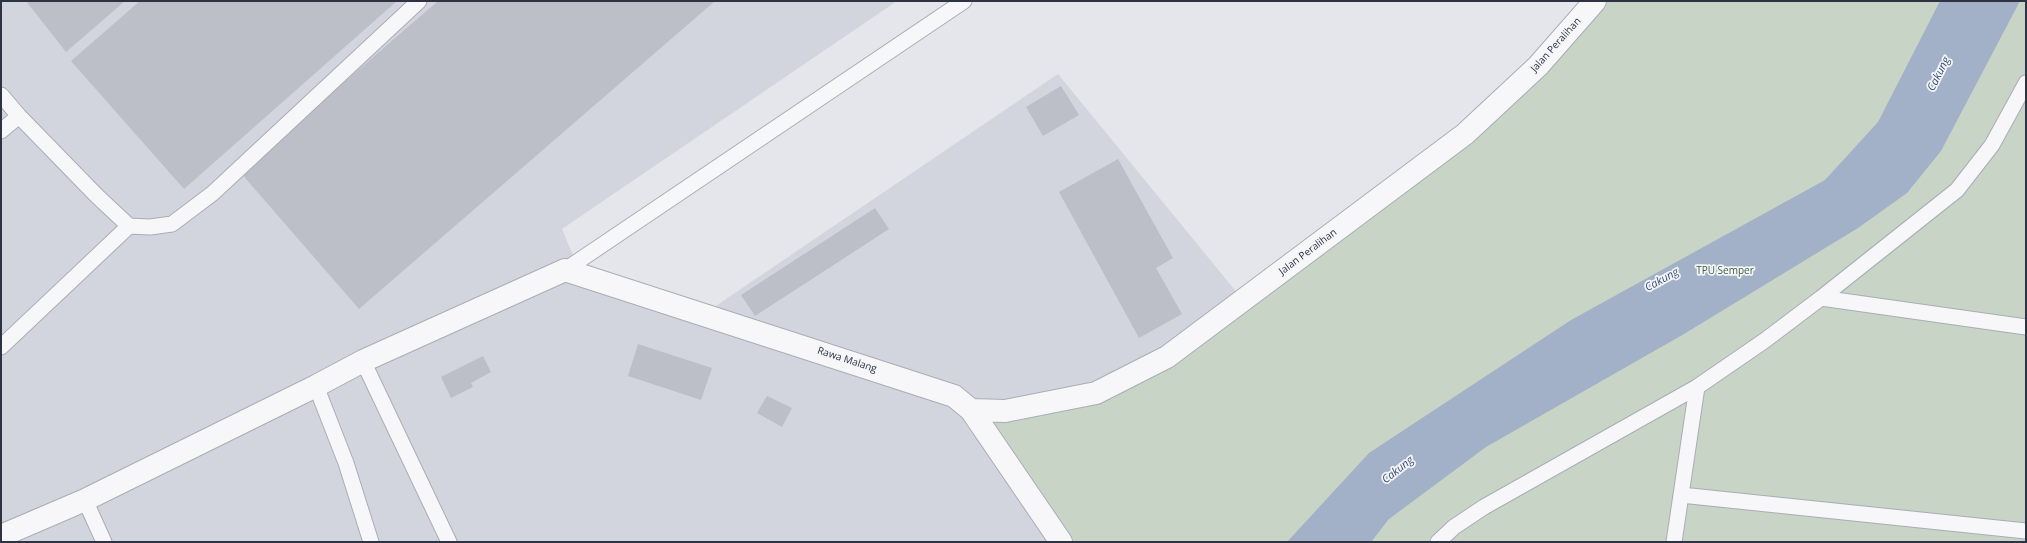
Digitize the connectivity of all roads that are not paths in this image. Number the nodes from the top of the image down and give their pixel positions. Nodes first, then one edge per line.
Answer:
1 (419, 1) edge
2 (964, 1) edge
3 (1595, 1) edge
4 (2026, 83) edge
5 (1, 95) edge
6 (19, 116) junction
7 (1, 131) edge
8 (129, 226) junction
9 (565, 270) junction
10 (1821, 298) junction
11 (2026, 327) edge
12 (1, 347) edge
13 (363, 361) junction
14 (316, 386) junction
15 (1697, 387) junction
16 (971, 410) junction
17 (1681, 495) junction
18 (85, 500) junction
19 (2026, 531) edge
20 (1, 536) edge
21 (104, 542) edge
22 (371, 542) edge
23 (449, 542) edge
24 (1061, 542) edge
25 (1438, 542) edge
26 (1674, 542) edge

1 - 8 lane
2 - 9 lane
3 - 16 street, Jalan Peralihan
4 - 10 lane
5 - 6 lane
6 - 7 lane
6 - 8 lane
8 - 12 lane
9 - 13 street
9 - 16 street, Rawa Malang
10 - 11 lane
10 - 15 lane
13 - 14 street
13 - 23 lane
14 - 18 street
14 - 22 lane
15 - 17 lane
15 - 25 lane
16 - 24 street, Rawa Malang
17 - 19 lane
17 - 26 lane
18 - 20 street
18 - 21 lane

